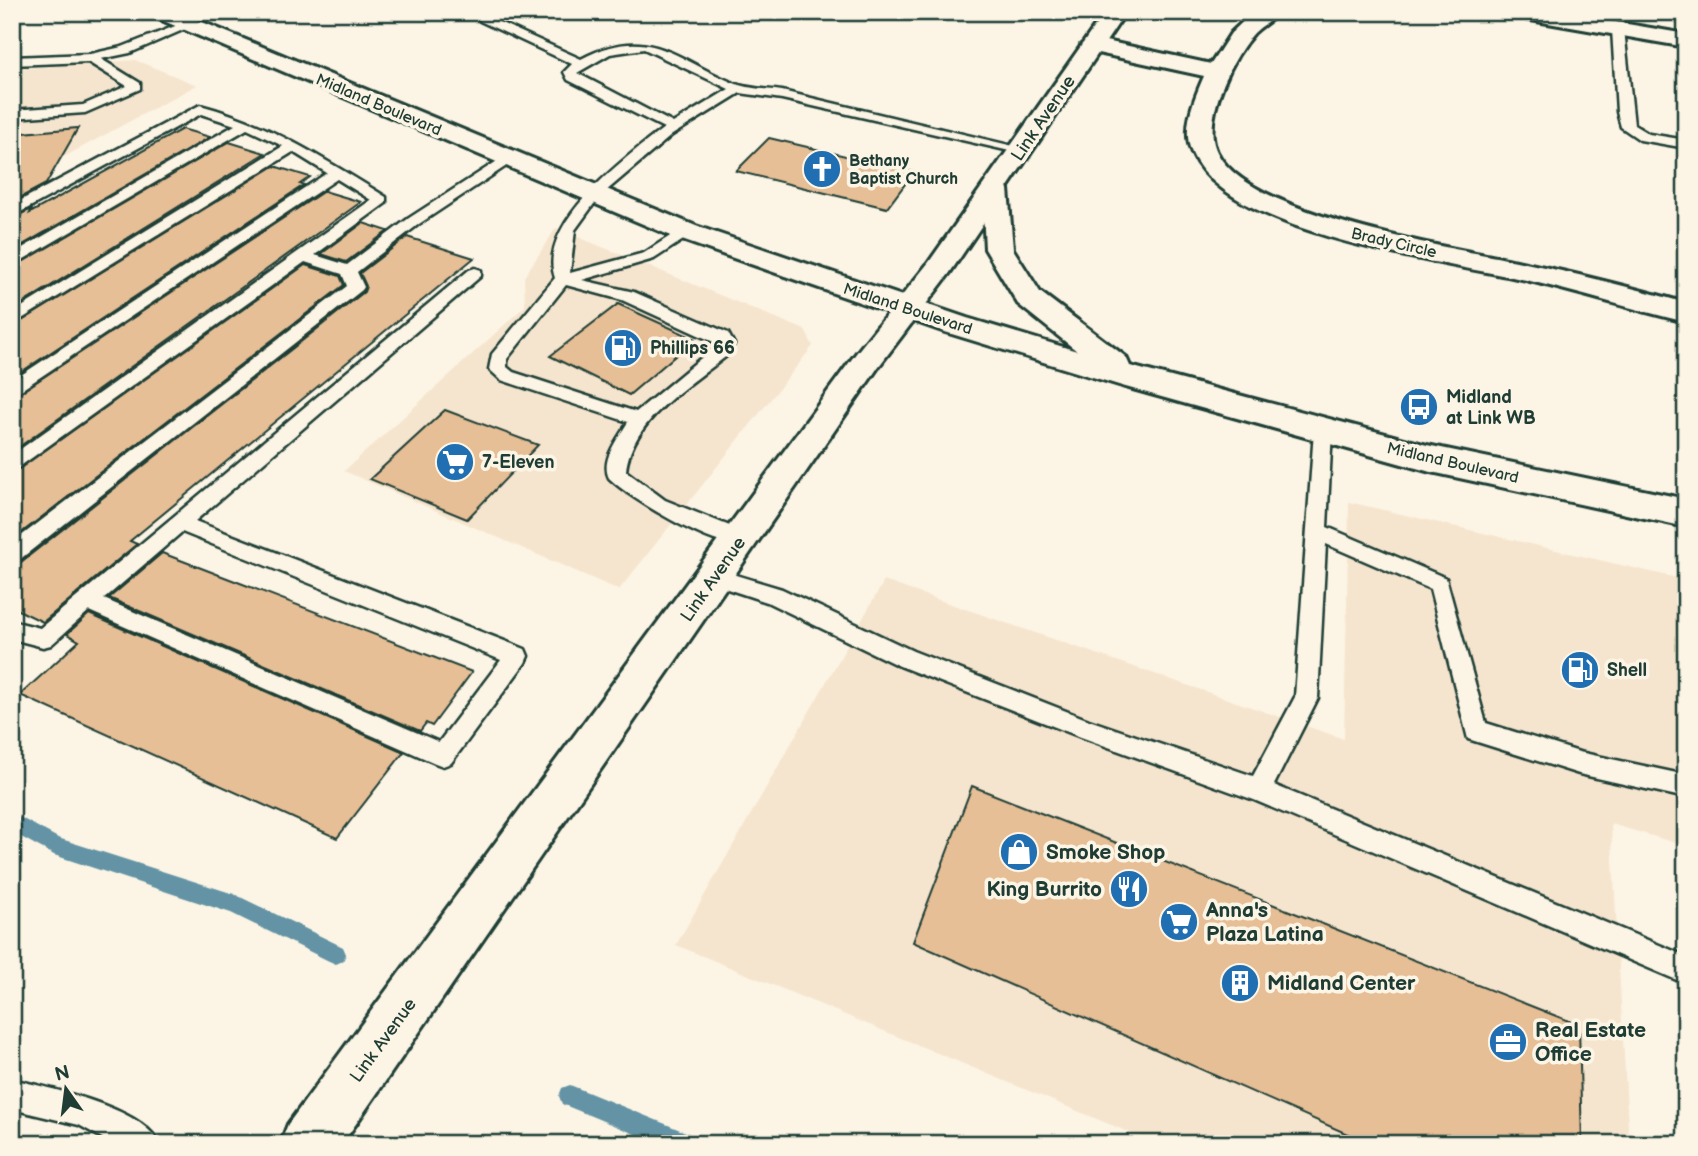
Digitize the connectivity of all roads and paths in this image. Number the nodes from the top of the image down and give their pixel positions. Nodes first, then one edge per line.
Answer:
1 (159, 12) edge
2 (1268, 12) edge
3 (1519, 12) edge
4 (1112, 13) edge
5 (484, 19) dead end
6 (188, 24) junction
7 (1618, 29) junction
8 (1686, 42) edge
9 (1092, 44) junction
10 (90, 58) junction
11 (12, 61) edge
12 (582, 64) junction
13 (1216, 72) junction
14 (738, 89) junction
15 (12, 114) edge
16 (246, 124) junction
17 (673, 128) junction
18 (1686, 144) edge
19 (293, 146) junction
20 (1023, 150) junction
21 (510, 159) junction
22 (337, 173) junction
23 (995, 189) junction
24 (594, 194) junction
25 (12, 211) edge
26 (686, 232) junction
27 (303, 257) junction
28 (12, 261) edge
29 (349, 271) junction
30 (475, 273) dead end
31 (564, 280) junction
32 (906, 308) junction
33 (1686, 313) edge
34 (12, 320) edge
35 (1133, 378) junction
36 (12, 390) edge
37 (639, 419) junction
38 (1323, 430) junction
39 (12, 465) edge
40 (1686, 513) edge
41 (179, 523) junction
42 (1318, 532) junction
43 (740, 539) junction
44 (12, 554) edge
45 (716, 577) junction
46 (87, 601) junction
47 (12, 629) edge
48 (1686, 787) edge
49 (1259, 790) junction
50 (1686, 970) edge
51 (12, 1094) edge
52 (144, 1144) edge
53 (308, 1144) edge

1 - 6 street, Midland Boulevard
2 - 13 street, Brady Circle
3 - 7 street
4 - 9 street, Link Avenue
5 - 12 lane
6 - 10 lane
6 - 21 street, Midland Boulevard
7 - 8 street
7 - 18 lane
9 - 13 street
9 - 20 street, Link Avenue
10 - 11 lane
10 - 15 lane
12 - 14 lane
12 - 17 lane
13 - 33 street, Brady Circle
14 - 17 lane
14 - 20 lane
16 - 19 lane
16 - 25 lane
16 - 28 lane
17 - 24 lane
19 - 22 lane
19 - 34 lane
20 - 23 street, Link Avenue
21 - 24 street, Midland Boulevard
21 - 29 lane
22 - 27 lane
22 - 36 lane
23 - 32 street, Link Avenue
23 - 35 street
24 - 26 street, Midland Boulevard
24 - 31 lane
26 - 31 lane
26 - 32 street, Midland Boulevard
27 - 29 lane
27 - 39 lane
29 - 44 lane
30 - 41 lane
31 - 37 lane
31 - 37 lane
32 - 35 street, Midland Boulevard
32 - 43 street, Link Avenue
35 - 38 street, Midland Boulevard
37 - 43 lane
38 - 40 street, Midland Boulevard
38 - 42 lane
41 - 46 lane
41 - 46 lane
42 - 48 lane
42 - 49 lane
43 - 45 street, Link Avenue
45 - 49 lane
45 - 53 street, Link Avenue
46 - 47 lane
49 - 50 lane
51 - 52 lane

